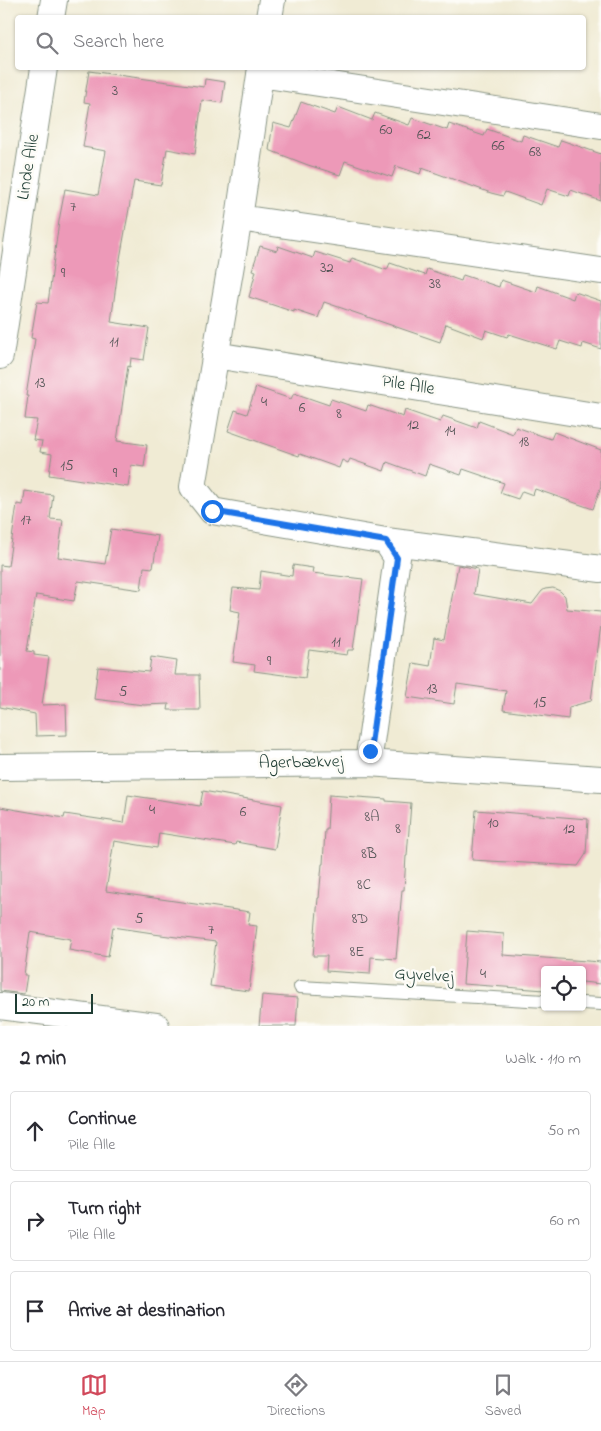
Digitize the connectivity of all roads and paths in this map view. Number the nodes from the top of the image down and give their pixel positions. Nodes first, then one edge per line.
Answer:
1 (54, 0) edge
2 (272, 0) edge
3 (52, 15) edge
4 (270, 15) edge
5 (44, 70) edge
6 (261, 71) edge
7 (601, 126) edge
8 (239, 218) junction
9 (601, 271) edge
10 (215, 354) junction
11 (0, 356) edge
12 (601, 417) edge
13 (386, 541) junction
14 (601, 569) edge
15 (368, 763) junction
16 (0, 767) edge
17 (601, 779) edge
18 (300, 987) dead end
19 (541, 1001) edge
20 (586, 1003) edge
21 (601, 1004) edge
22 (0, 1006) edge
23 (156, 1026) edge

1 - 3 street
2 - 4 street
5 - 11 street, Linde Alle
6 - 7 street
6 - 8 street
8 - 9 street
8 - 10 street
10 - 12 street, Pile Alle
10 - 13 street
13 - 14 street
13 - 15 street
15 - 16 street, Agerbækvej
15 - 17 street, Agerbækvej
18 - 19 lane, Gyvelvej
20 - 21 lane
22 - 23 street

